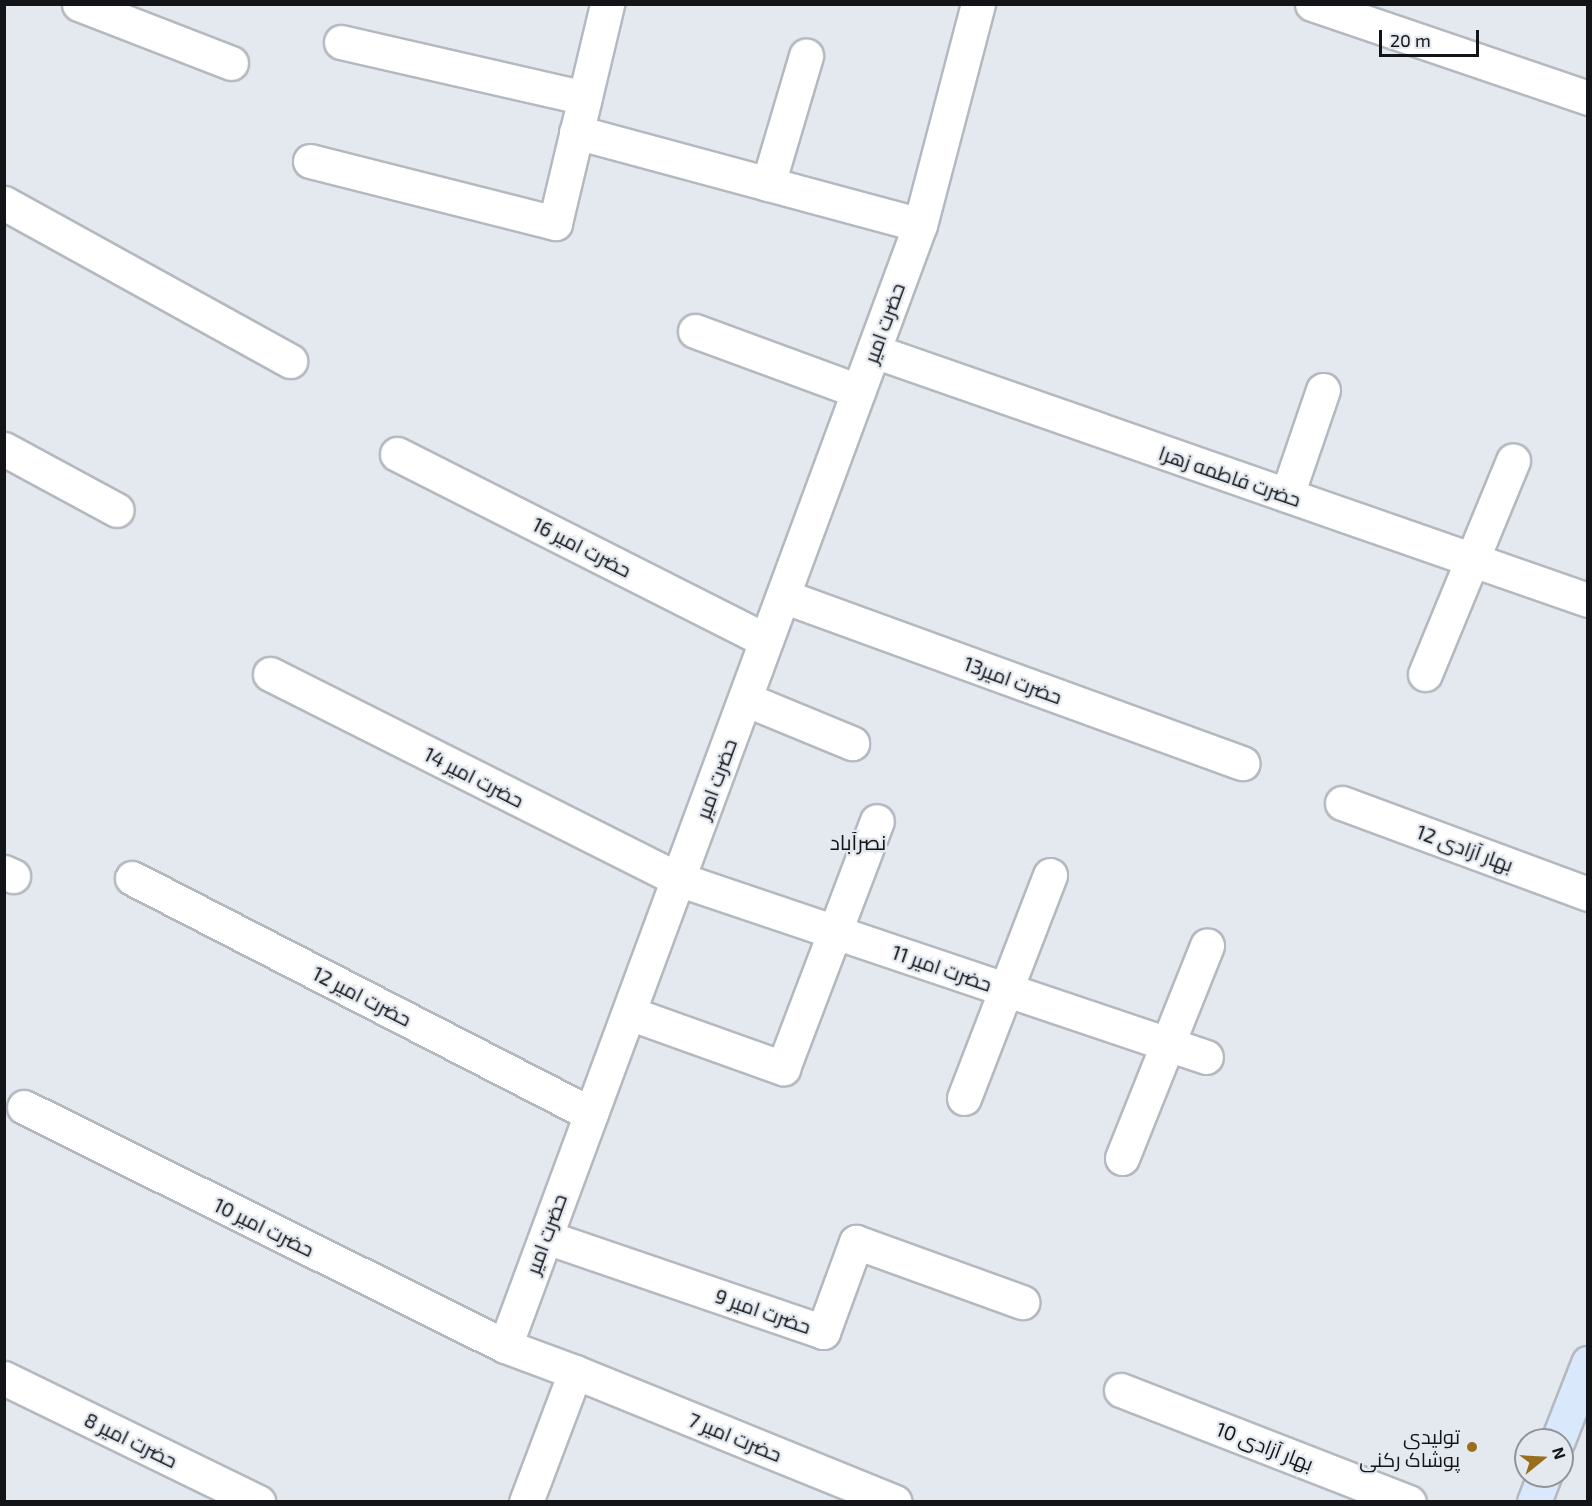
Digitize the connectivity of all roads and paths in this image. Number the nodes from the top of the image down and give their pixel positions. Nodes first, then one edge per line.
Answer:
1 (79, 4) edge
2 (608, 4) edge
3 (978, 4) edge
4 (1312, 4) edge
5 (341, 42) dead end
6 (807, 56) dead end
7 (231, 63) dead end
8 (1587, 98) edge
9 (585, 99) junction
10 (576, 132) junction
11 (310, 161) dead end
12 (768, 184) junction
13 (4, 203) edge
14 (920, 225) junction
15 (695, 331) dead end
16 (873, 351) junction
17 (290, 361) dead end
18 (1323, 390) dead end
19 (858, 391) junction
20 (4, 449) edge
21 (397, 454) dead end
22 (1513, 460) dead end
23 (1287, 495) junction
24 (117, 510) dead end
25 (1472, 560) junction
26 (783, 596) junction
27 (1587, 600) edge
28 (766, 640) junction
29 (270, 674) dead end
30 (1425, 675) dead end
31 (745, 699) junction
32 (852, 743) dead end
33 (1243, 763) dead end
34 (1342, 803) dead end
35 (878, 820) dead end
36 (1050, 875) dead end
37 (132, 879) dead end
38 (678, 879) junction
39 (1587, 894) edge
40 (834, 931) junction
41 (1207, 945) dead end
42 (1006, 990) junction
43 (629, 1013) junction
44 (1169, 1045) junction
45 (1206, 1057) dead end
46 (964, 1098) dead end
47 (24, 1107) dead end
48 (591, 1114) junction
49 (1122, 1158) dead end
50 (546, 1237) junction
51 (1022, 1302) dead end
52 (505, 1346) junction
53 (1587, 1363) edge
54 (575, 1372) junction
55 (4, 1378) edge
56 (1121, 1390) dead end
57 (1563, 1428) edge
58 (258, 1502) edge
59 (525, 1502) edge
60 (895, 1502) edge
61 (1409, 1502) edge

1 - 7 street
2 - 9 street
3 - 14 street, حضرت امیر
4 - 8 street
5 - 9 street
6 - 12 street
9 - 10 street
10 - 11 street
10 - 12 street
12 - 14 street
13 - 17 street
14 - 16 street, حضرت امیر
15 - 19 street
16 - 19 street, حضرت امیر
16 - 23 street, حضرت فاطمه زهرا
18 - 23 street
19 - 26 street, حضرت امیر
20 - 24 street
21 - 28 street, حضرت امیر 16
22 - 25 street
23 - 25 street, حضرت فاطمه زهرا
25 - 27 street, حضرت فاطمه زهرا
25 - 30 street
26 - 28 street, حضرت امیر
26 - 33 street, حضرت امیر13
28 - 31 street, حضرت امیر
29 - 38 street, حضرت امیر 14
31 - 32 street
31 - 38 street, حضرت امیر
34 - 39 street, بهار آزادی 12
35 - 40 street
36 - 42 street
37 - 48 street, حضرت امیر 12
38 - 40 street, حضرت امیر 11
38 - 43 street, حضرت امیر
40 - 42 street, حضرت امیر 11
40 - 43 street
41 - 44 street
42 - 44 street, حضرت امیر 11
42 - 46 street
43 - 48 street, حضرت امیر
44 - 45 street, حضرت امیر 11
44 - 49 street
47 - 52 street, حضرت امیر 10
48 - 50 street, حضرت امیر
50 - 51 street, حضرت امیر 9
50 - 52 street, حضرت امیر
52 - 54 street
53 - 57 street
54 - 59 street
54 - 60 street, حضرت امیر 7
55 - 58 street, حضرت امیر 8
56 - 61 street, بهار آزادی 10

